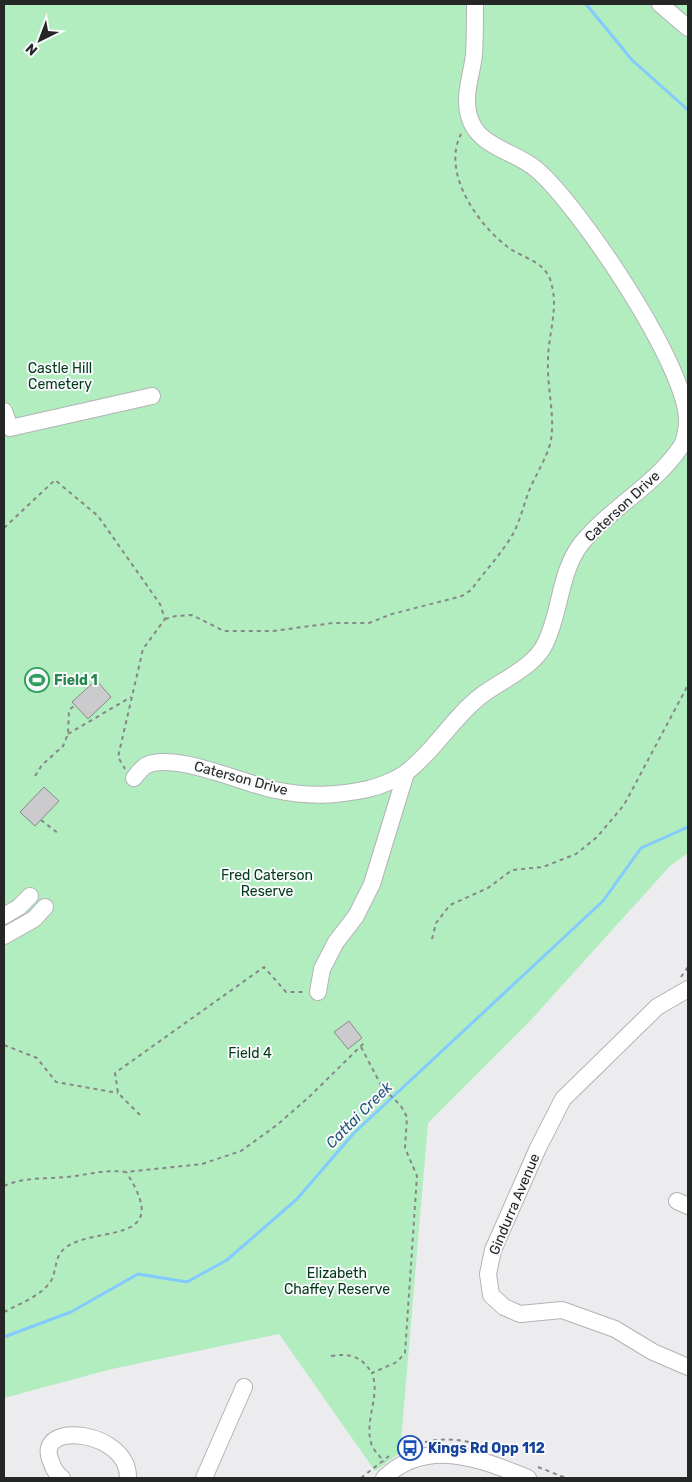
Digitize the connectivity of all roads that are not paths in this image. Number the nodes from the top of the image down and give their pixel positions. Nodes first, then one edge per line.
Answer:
1 (475, 4) edge
2 (660, 4) edge
3 (688, 28) edge
4 (152, 396) dead end
5 (4, 411) edge
6 (685, 448) edge
7 (406, 773) junction
8 (134, 778) road end
9 (4, 916) edge
10 (4, 936) edge
11 (683, 985) edge
12 (318, 992) road end
13 (688, 1367) edge
14 (244, 1387) dead end
15 (387, 1475) edge
16 (62, 1478) edge
17 (128, 1478) edge
18 (204, 1478) edge
19 (528, 1478) edge

1 - 6 street, Caterson Drive
2 - 3 street
4 - 5 street
6 - 7 street, Caterson Drive
7 - 8 street, Caterson Drive
7 - 12 street
9 - 10 street
11 - 13 street, Gindurra Avenue
14 - 18 street
15 - 19 street
16 - 17 street

